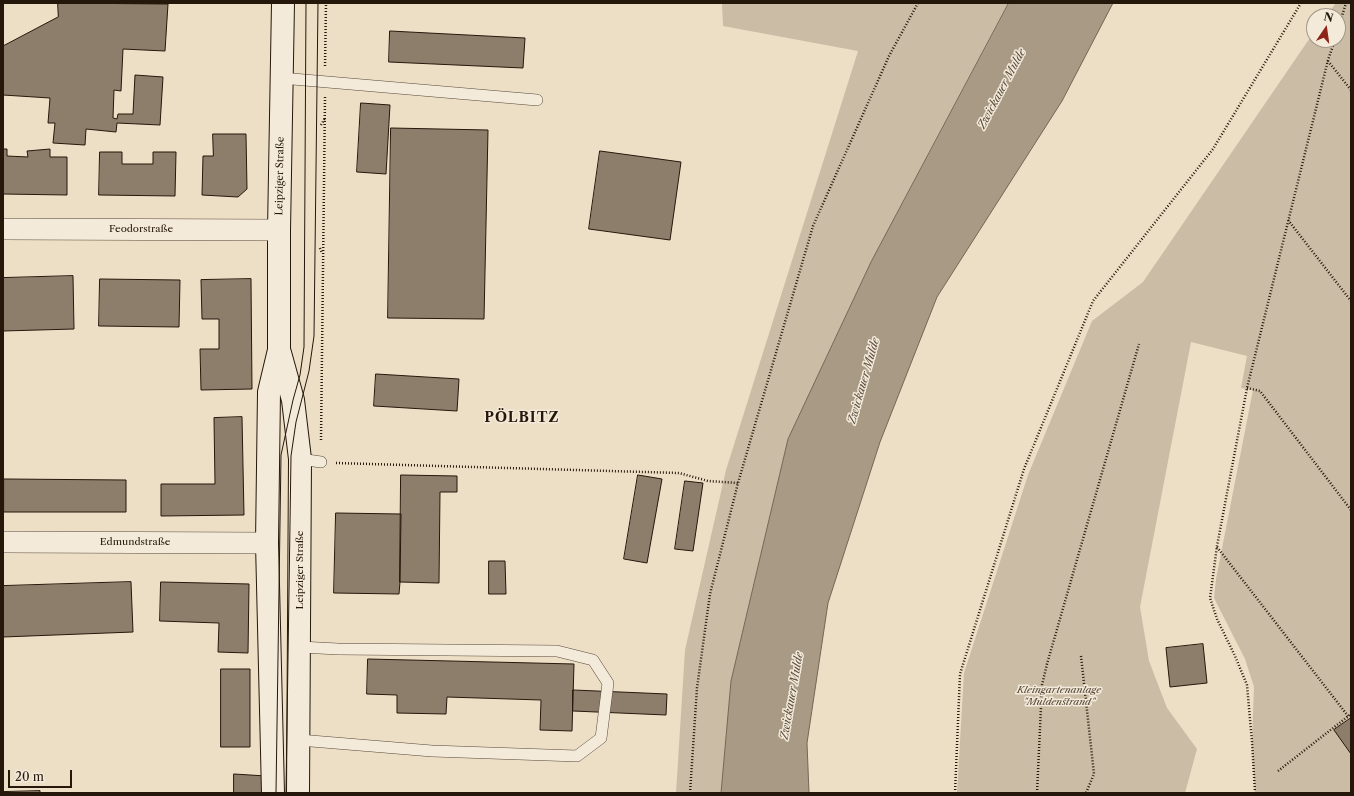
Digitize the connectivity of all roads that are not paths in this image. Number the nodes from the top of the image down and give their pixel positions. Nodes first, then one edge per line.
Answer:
1 (283, 3) edge
2 (282, 78) junction
3 (537, 100) dead end
4 (3, 229) edge
5 (279, 230) junction
6 (280, 350) junction
7 (300, 459) junction
8 (321, 462) road end
9 (3, 542) edge
10 (267, 543) junction
11 (300, 647) junction
12 (299, 740) junction
13 (272, 793) edge
14 (298, 793) edge

1 - 2 street, Leipziger Straße
2 - 3 lane
2 - 5 street, Leipziger Straße
4 - 5 street, Feodorstraße
5 - 6 street, Leipziger Straße
6 - 7 street, Leipziger Straße
6 - 10 street, Leipziger Straße
7 - 8 lane
7 - 11 street, Leipziger Straße
9 - 10 street, Edmundstraße
10 - 13 street, Leipziger Straße
11 - 12 street, Leipziger Straße
11 - 12 lane
12 - 14 street, Leipziger Straße

